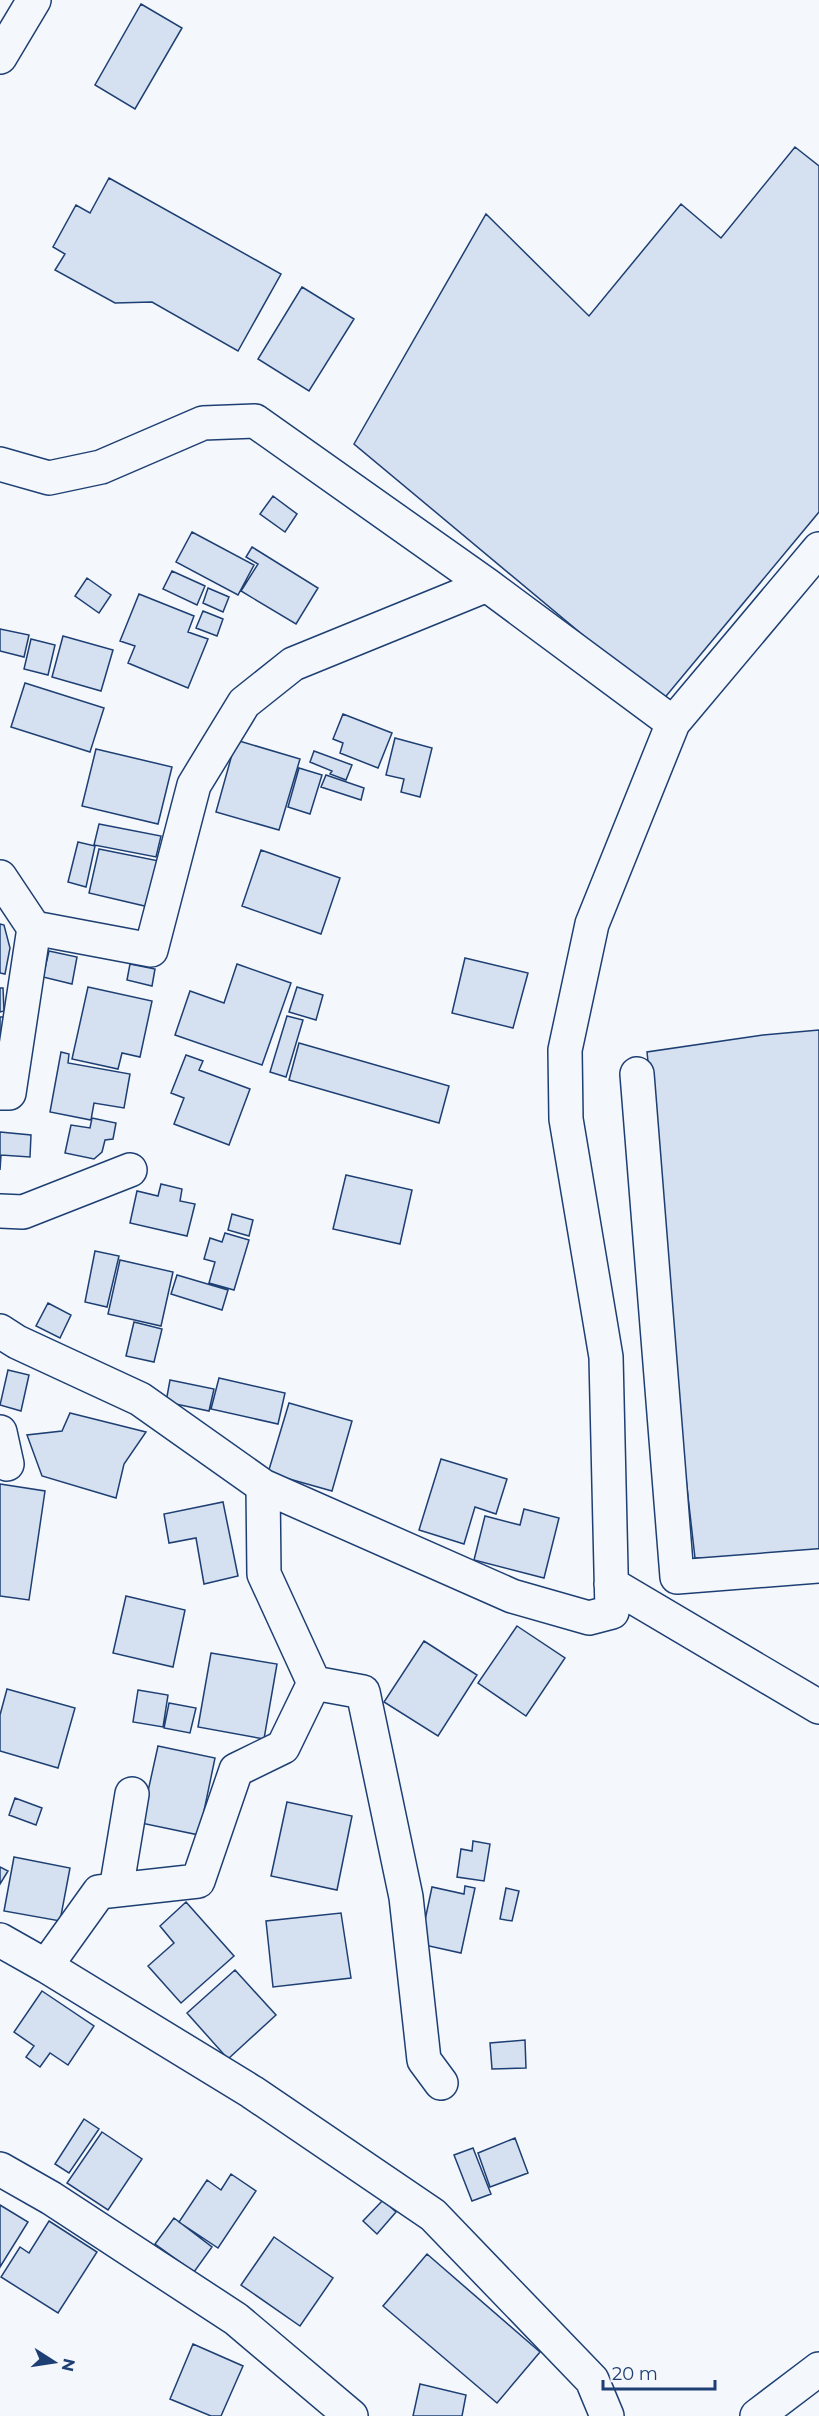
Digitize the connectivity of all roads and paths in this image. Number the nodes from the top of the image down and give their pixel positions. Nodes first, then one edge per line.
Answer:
1 (34, 0) edge
2 (0, 57) edge
3 (0, 464) edge
4 (819, 549) edge
5 (487, 585) junction
6 (673, 723) junction
7 (0, 877) edge
8 (34, 928) junction
9 (637, 1074) dead end
10 (0, 1093) edge
11 (130, 1170) dead end
12 (0, 1211) edge
13 (0, 1332) edge
14 (0, 1432) edge
15 (7, 1464) dead end
16 (263, 1486) junction
17 (819, 1566) edge
18 (611, 1584) junction
19 (314, 1683) junction
20 (819, 1707) edge
21 (132, 1794) dead end
22 (116, 1890) junction
23 (0, 1940) edge
24 (46, 1966) junction
25 (441, 2083) dead end
26 (0, 2169) edge
27 (819, 2369) edge
28 (351, 2416) edge
29 (607, 2416) edge
30 (757, 2416) edge

1 - 2 street
3 - 5 street
4 - 6 street
5 - 6 street
5 - 8 street
6 - 18 street
7 - 8 street
8 - 10 street
9 - 17 street
11 - 12 street
13 - 16 street
14 - 15 street
16 - 18 street
16 - 19 street
18 - 20 street
19 - 22 street
19 - 25 street
21 - 22 street
22 - 24 street
23 - 24 street
24 - 29 street
26 - 28 street
27 - 30 street

